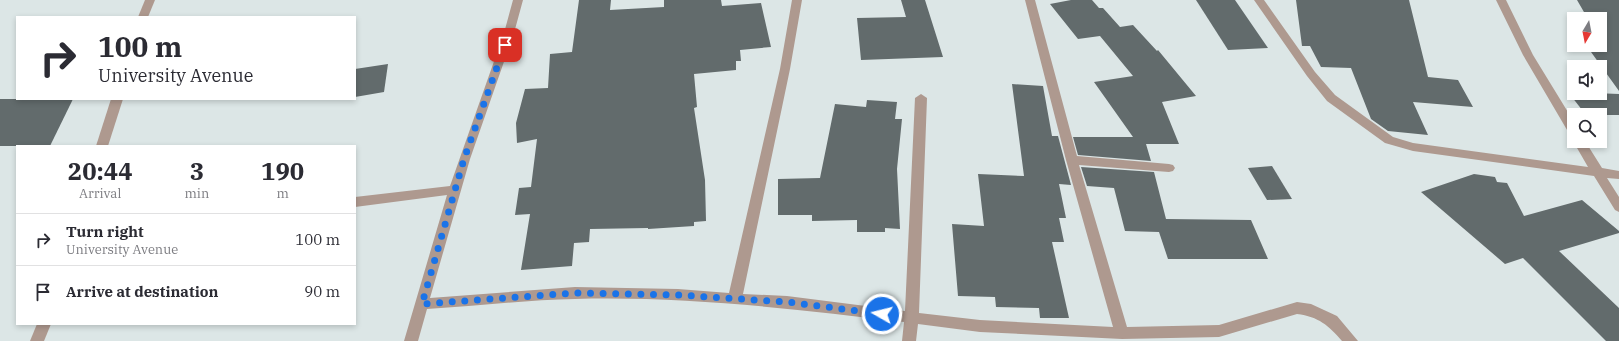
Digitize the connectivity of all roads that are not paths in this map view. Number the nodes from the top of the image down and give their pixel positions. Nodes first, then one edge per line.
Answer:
1 (150, 0) edge
2 (518, 0) edge
3 (797, 0) edge
4 (1030, 0) edge
5 (1259, 0) edge
6 (1501, 0) edge
7 (144, 16) edge
8 (921, 98) dead end
9 (116, 100) edge
10 (1567, 120) edge
11 (102, 145) edge
12 (1583, 148) edge
13 (1072, 160) junction
14 (1169, 168) dead end
15 (1598, 171) junction
16 (1619, 175) edge
17 (455, 190) junction
18 (356, 202) edge
19 (1619, 207) edge
20 (735, 298) junction
21 (422, 304) junction
22 (912, 318) junction
23 (44, 325) edge
24 (1122, 333) junction
25 (1221, 336) edge
26 (37, 341) edge
27 (411, 341) edge
28 (909, 341) edge
29 (1351, 341) edge

1 - 7 street
2 - 17 street
3 - 20 street
4 - 13 street
5 - 15 street
6 - 10 street
8 - 22 street
9 - 11 street
12 - 15 street
13 - 14 street
13 - 24 street
15 - 16 street
15 - 19 street
17 - 18 street
17 - 21 street
20 - 21 street
20 - 22 street
21 - 27 street
22 - 24 street
22 - 28 street
23 - 26 street
24 - 25 street
25 - 29 street

